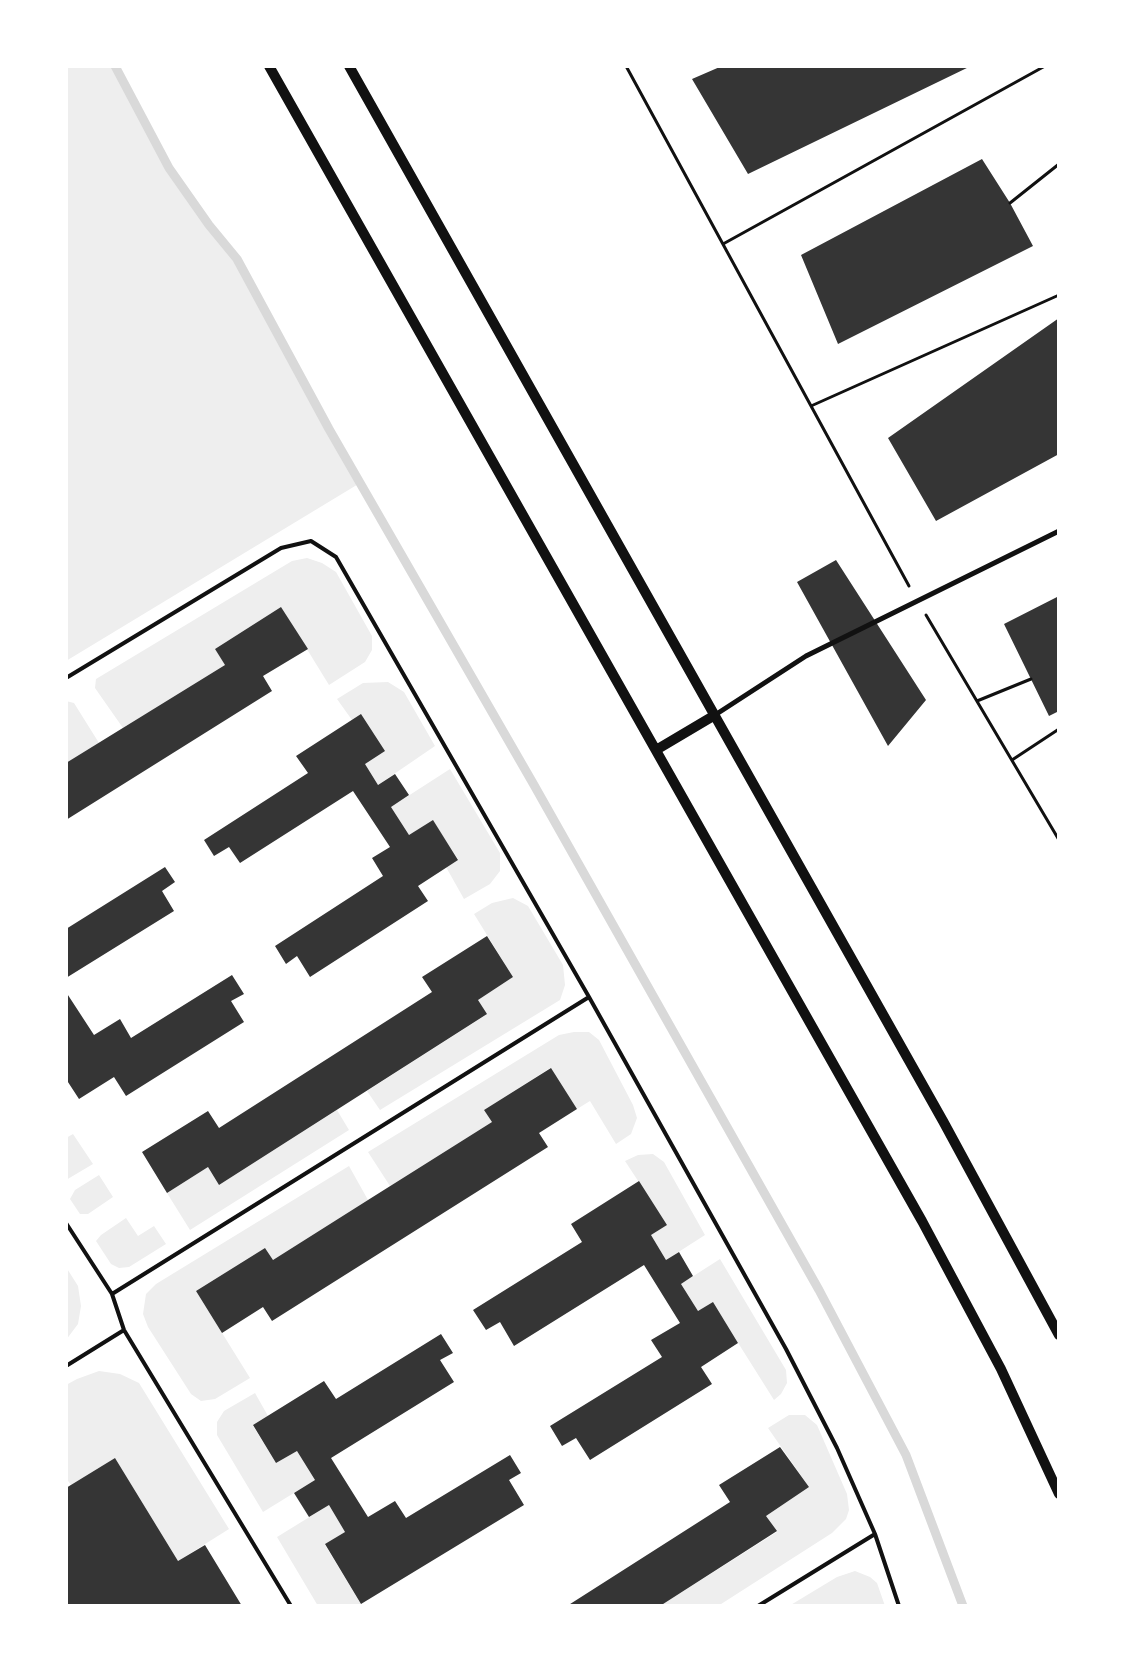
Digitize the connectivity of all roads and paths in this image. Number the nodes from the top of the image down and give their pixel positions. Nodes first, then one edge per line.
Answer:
1 (269, 66) edge
2 (349, 66) edge
3 (626, 66) edge
4 (1045, 66) edge
5 (1059, 164) edge
6 (1010, 203) dead end
7 (723, 244) junction
8 (1059, 295) edge
9 (811, 406) junction
10 (1059, 530) edge
11 (917, 601) junction
12 (66, 678) edge
13 (1031, 679) dead end
14 (977, 701) junction
15 (715, 714) junction
16 (1059, 729) edge
17 (656, 750) junction
18 (1012, 760) junction
19 (1059, 840) edge
20 (590, 997) junction
21 (66, 1223) edge
22 (112, 1294) junction
23 (124, 1330) junction
24 (1059, 1335) edge
25 (66, 1366) edge
26 (1059, 1494) edge
27 (875, 1534) junction
28 (291, 1606) edge
29 (758, 1606) edge
30 (899, 1606) edge

1 - 17 main road
2 - 15 main road
3 - 7 path
4 - 7 path
5 - 6 path
7 - 9 path
8 - 9 path
9 - 11 path
10 - 11 street
11 - 14 path
11 - 15 street
12 - 20 lane
13 - 14 path
14 - 18 path
15 - 17 main road
15 - 24 main road
16 - 18 path
17 - 26 main road
18 - 19 path
20 - 22 lane
20 - 27 lane
21 - 22 lane
22 - 23 lane
23 - 25 lane
23 - 28 lane
27 - 29 lane
27 - 30 lane

